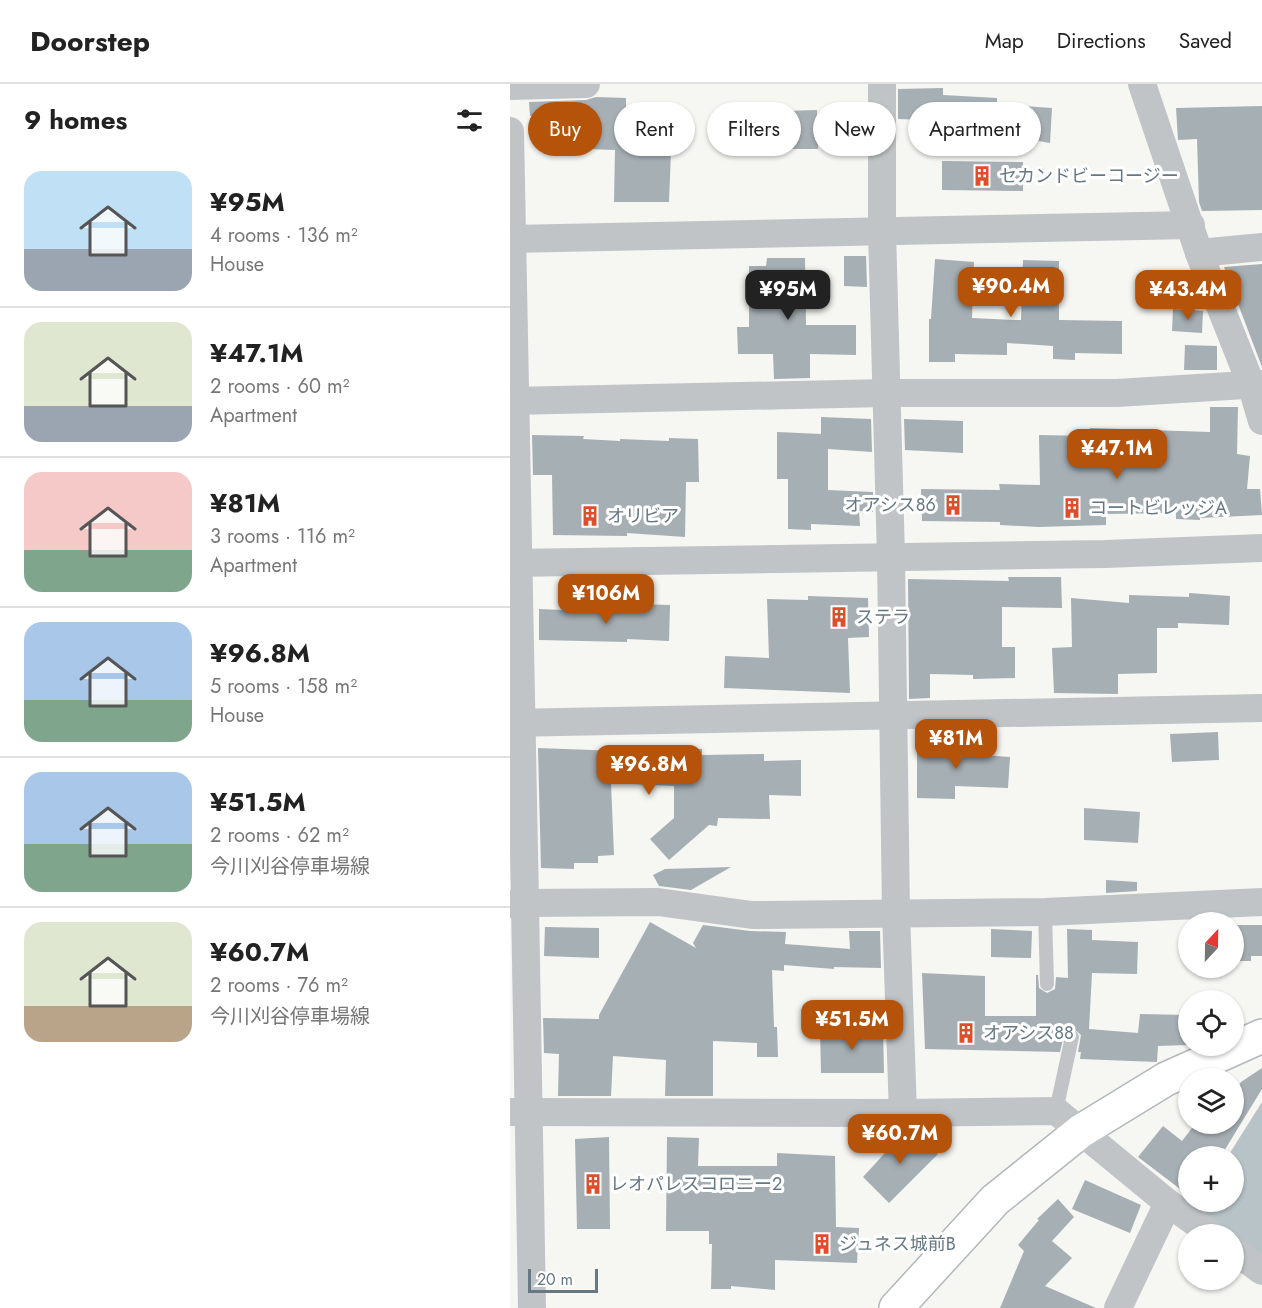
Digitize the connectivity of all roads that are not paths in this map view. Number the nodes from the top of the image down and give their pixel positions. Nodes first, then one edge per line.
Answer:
1 (586, 84) edge
2 (882, 84) edge
3 (1142, 84) edge
4 (510, 86) edge
5 (510, 131) edge
6 (1191, 225) junction
7 (882, 231) junction
8 (511, 239) edge
9 (1262, 248) edge
10 (1199, 253) junction
11 (1257, 384) edge
12 (886, 393) junction
13 (512, 401) edge
14 (1262, 421) edge
15 (1262, 548) edge
16 (891, 558) junction
17 (513, 563) edge
18 (1262, 708) edge
19 (892, 715) junction
20 (516, 723) edge
21 (1262, 902) edge
22 (517, 904) edge
23 (896, 912) junction
24 (1045, 912) junction
25 (1047, 984) dead end
26 (1262, 1035) edge
27 (1072, 1037) dead end
28 (519, 1112) edge
29 (903, 1113) junction
30 (1069, 1121) junction
31 (1168, 1203) junction
32 (1197, 1224) edge
33 (1244, 1258) edge
34 (1262, 1271) edge
35 (532, 1308) edge
36 (896, 1308) edge
37 (1118, 1308) edge

1 - 4 street
2 - 7 street
3 - 6 street
5 - 8 street
6 - 7 street
6 - 10 street
7 - 8 street
7 - 12 street
8 - 13 street
9 - 10 street
10 - 11 street
11 - 12 street
11 - 14 street
12 - 13 street
12 - 16 street
13 - 17 street
15 - 16 street
16 - 17 street
16 - 19 street
17 - 20 street
18 - 19 street
19 - 20 street
19 - 23 street
20 - 22 street
21 - 24 street
22 - 23 street
22 - 28 street
23 - 24 street
23 - 29 street
24 - 25 lane
26 - 30 main road
27 - 30 lane
28 - 29 street
28 - 35 street
29 - 30 street
30 - 31 street
30 - 36 main road
31 - 32 street
31 - 37 street
33 - 34 street

